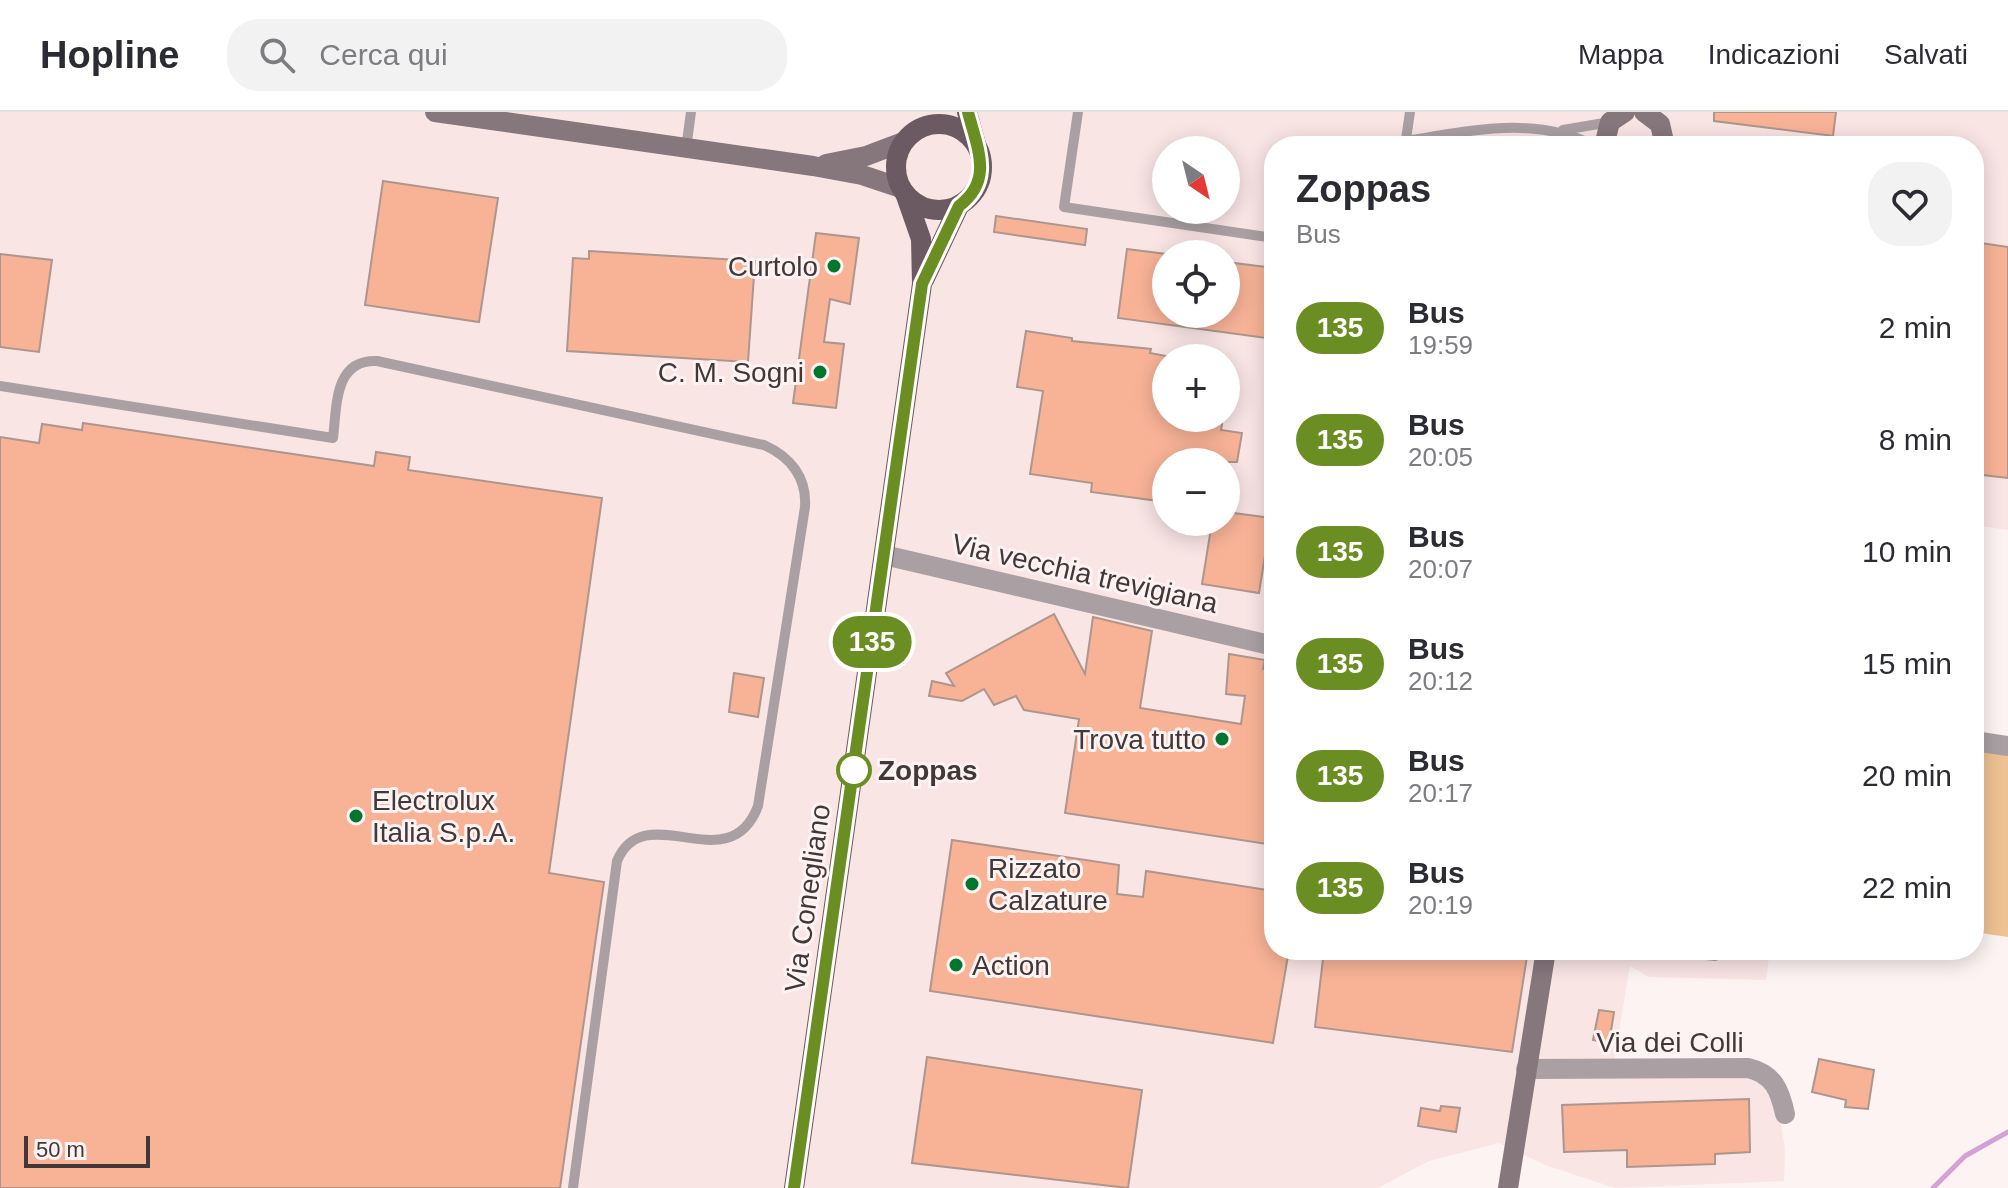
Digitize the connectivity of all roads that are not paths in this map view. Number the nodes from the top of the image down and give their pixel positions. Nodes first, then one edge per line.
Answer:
1 (435, 112) edge
2 (691, 112) edge
3 (923, 112) edge
4 (967, 112) edge
5 (1078, 112) edge
6 (1410, 112) edge
7 (1654, 116) edge
8 (1618, 117) edge
9 (1557, 130) junction
10 (1407, 136) edge
11 (1453, 136) edge
12 (1571, 136) edge
13 (1609, 136) edge
14 (1661, 136) edge
15 (908, 137) junction
16 (976, 144) junction
17 (686, 149) junction
18 (813, 166) junction
19 (903, 192) junction
20 (959, 206) junction
21 (1264, 237) edge
22 (922, 284) junction
23 (0, 386) edge
24 (884, 555) junction
25 (1264, 644) edge
26 (1984, 742) edge
27 (2008, 746) edge
28 (1544, 960) edge
29 (1526, 1069) junction
30 (1785, 1114) dead end
31 (1509, 1184) edge
32 (573, 1188) edge
33 (794, 1188) edge

1 - 17 street
2 - 17 lane
3 - 15 main road
4 - 16 main road
5 - 21 lane
6 - 10 lane
7 - 14 street
8 - 9 lane
8 - 13 street
9 - 11 lane
9 - 12 lane
15 - 16 main road
15 - 18 street
15 - 19 main road
16 - 20 main road
17 - 18 street
18 - 19 street
19 - 20 main road
19 - 22 main road, Via Conegliano
20 - 22 main road, Via Conegliano
22 - 24 main road, Via Conegliano
23 - 32 lane
24 - 25 street, Via vecchia trevigiana
24 - 33 main road, Via Conegliano
26 - 27 street
28 - 29 street
29 - 30 street, Via dei Colli
29 - 31 street

